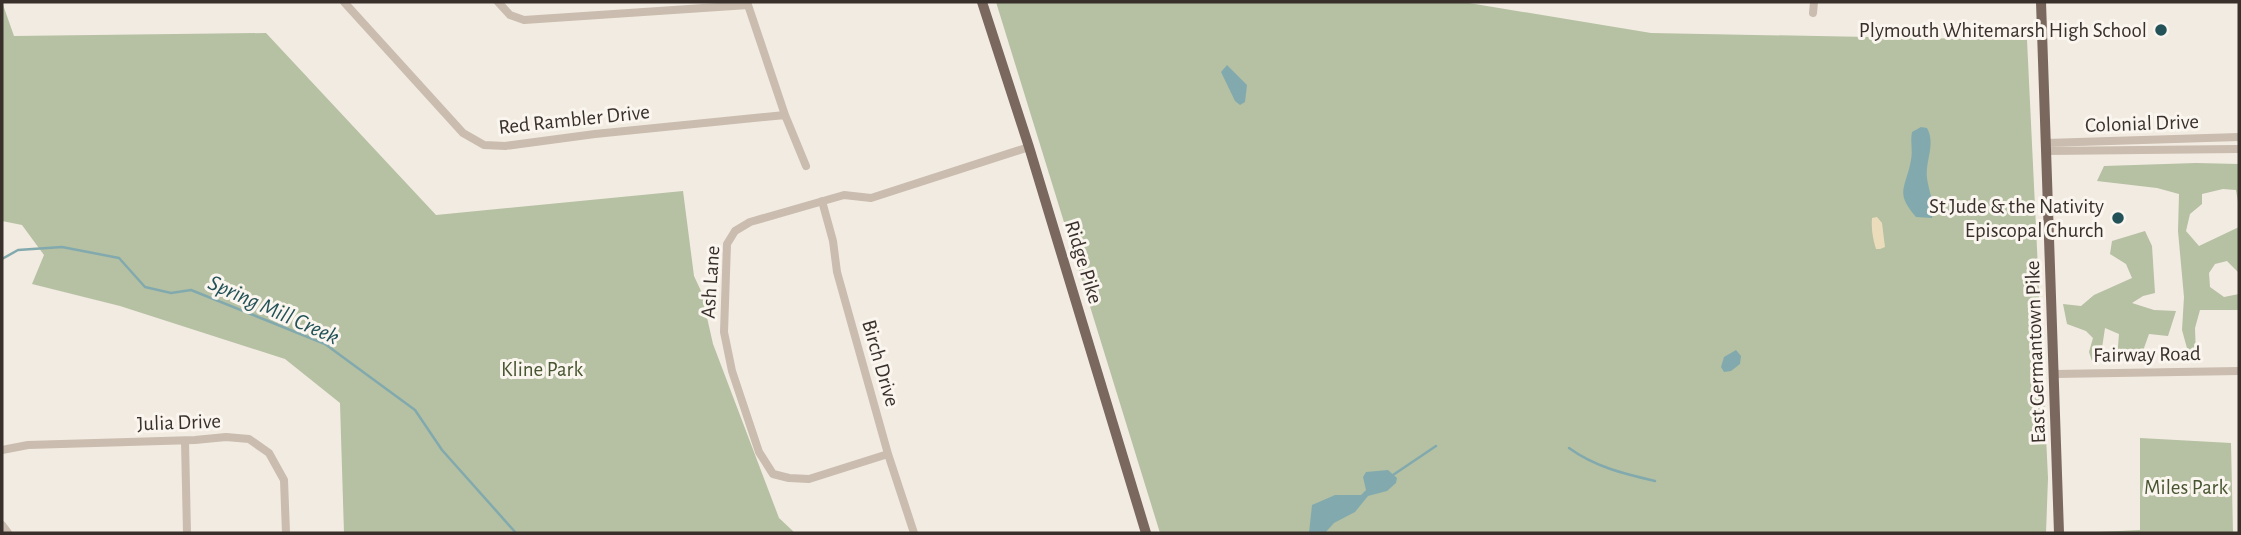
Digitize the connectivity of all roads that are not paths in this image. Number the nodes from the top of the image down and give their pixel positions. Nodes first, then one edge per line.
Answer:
1 (344, 2) edge
2 (498, 2) edge
3 (982, 2) edge
4 (1814, 2) edge
5 (2041, 2) edge
6 (747, 4) edge
7 (1814, 13) dead end
8 (785, 115) junction
9 (2239, 137) edge
10 (1029, 147) junction
11 (2046, 147) junction
12 (2239, 149) edge
13 (806, 166) dead end
14 (822, 201) junction
15 (2239, 368) edge
16 (2055, 374) junction
17 (185, 441) junction
18 (2, 450) edge
19 (888, 454) junction
20 (2, 525) edge
21 (8, 533) edge
22 (187, 533) edge
23 (286, 533) edge
24 (914, 533) edge
25 (1146, 533) edge
26 (2059, 533) edge

1 - 8 street, Red Rambler Drive
2 - 6 street
3 - 10 main road, Ridge Pike
4 - 7 street
5 - 11 main road, East Germantown Pike
6 - 8 street
8 - 13 street
9 - 11 street, Colonial Drive
10 - 14 street, Ash Lane
10 - 25 main road, Ridge Pike
11 - 12 street, Colonial Drive
11 - 16 main road, East Germantown Pike
14 - 19 street, Birch Drive
14 - 19 street, Ash Lane
15 - 16 street, Fairway Road
16 - 26 main road, East Germantown Pike
17 - 18 street, Julia Drive
17 - 22 street
17 - 23 street, Julia Drive
19 - 24 street, Birch Drive
20 - 21 street

